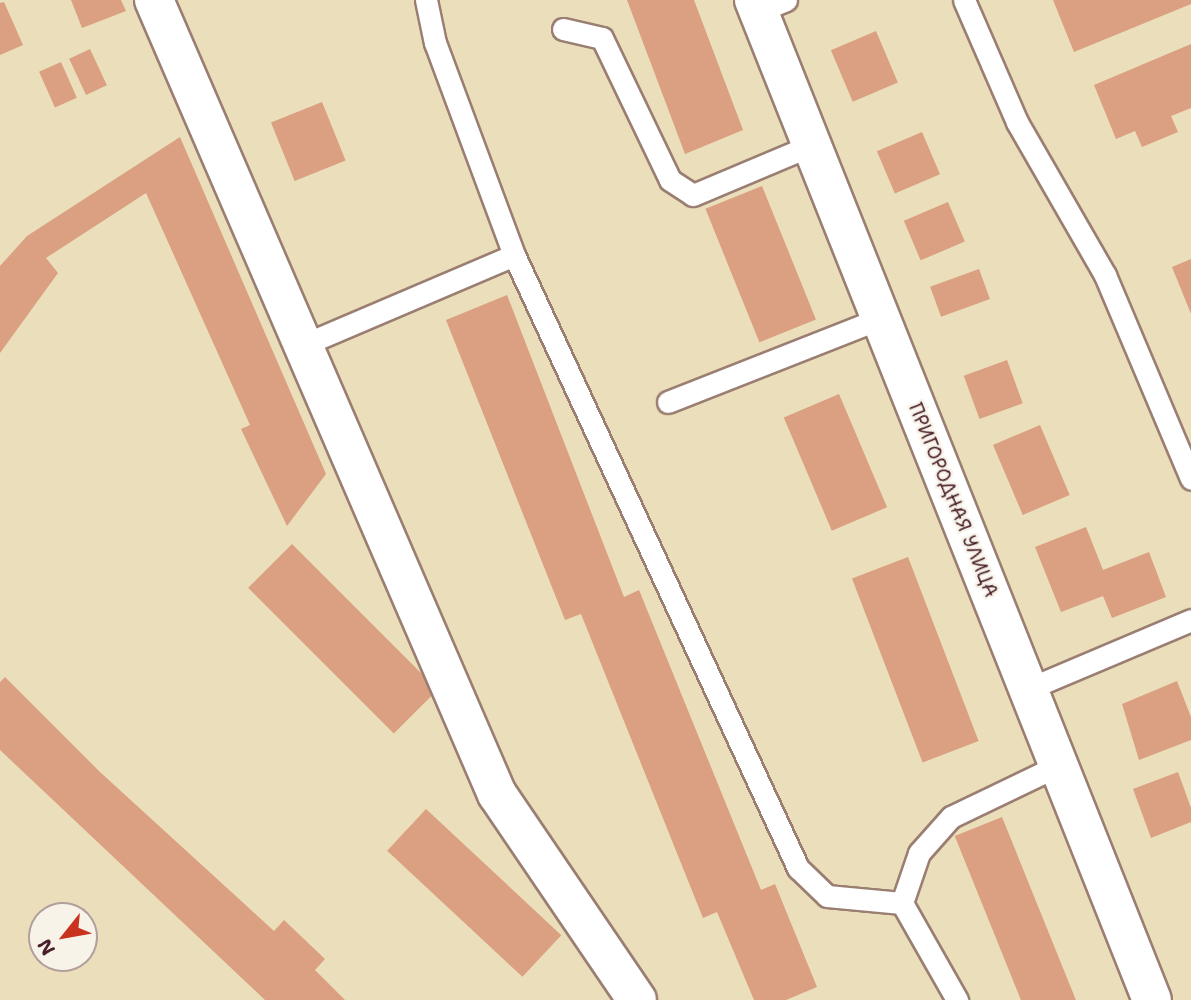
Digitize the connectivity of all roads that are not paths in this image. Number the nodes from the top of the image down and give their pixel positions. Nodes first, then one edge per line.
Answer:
1 (154, 0) edge
2 (426, 0) edge
3 (964, 0) edge
4 (766, 4) edge
5 (563, 30) dead end
6 (812, 145) junction
7 (514, 255) junction
8 (881, 318) junction
9 (303, 345) junction
10 (668, 402) dead end
11 (1191, 479) edge
12 (1191, 620) edge
13 (1028, 689) junction
14 (1059, 765) junction
15 (902, 903) junction
16 (637, 1000) edge
17 (957, 1000) edge
18 (1152, 1000) edge

1 - 9 street
2 - 7 lane
3 - 11 lane
4 - 6 street, ПРИГОРОДНАЯ УЛИЦА
5 - 6 lane
6 - 8 street, ПРИГОРОДНАЯ УЛИЦА
7 - 9 lane
7 - 15 lane
8 - 10 lane
8 - 13 street, ПРИГОРОДНАЯ УЛИЦА
9 - 16 street
12 - 13 lane
13 - 14 street, ПРИГОРОДНАЯ УЛИЦА
14 - 15 lane
14 - 18 street, ПРИГОРОДНАЯ УЛИЦА
15 - 17 lane

